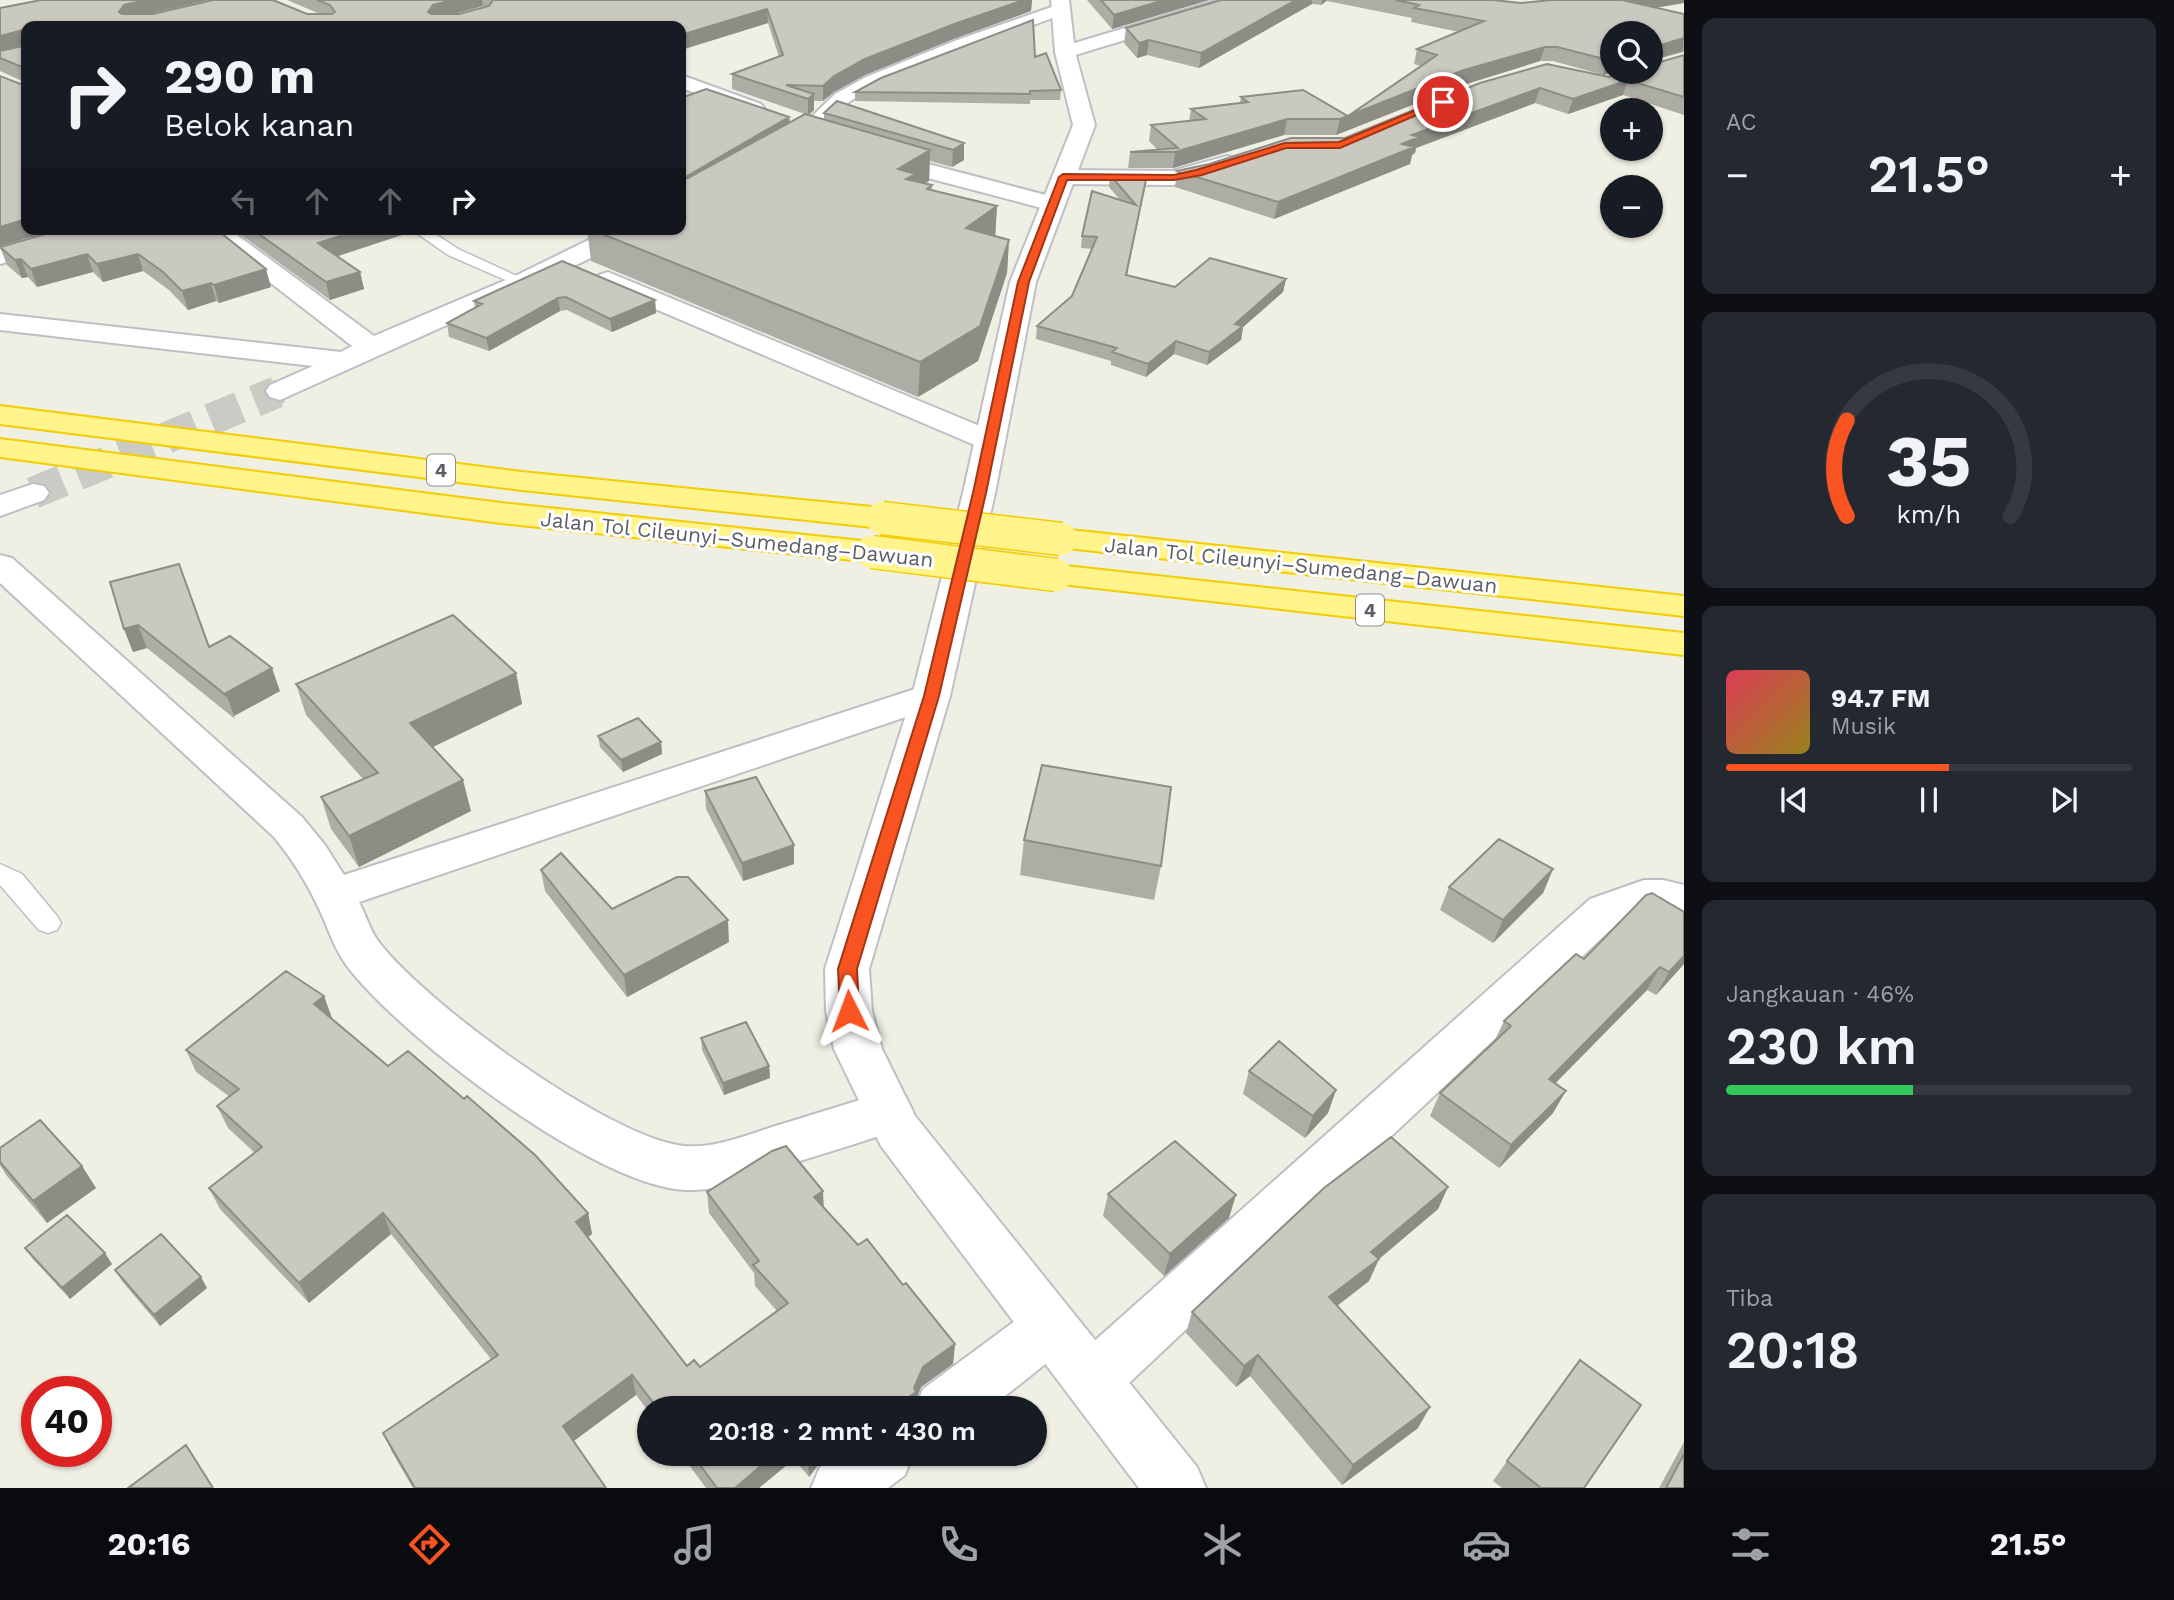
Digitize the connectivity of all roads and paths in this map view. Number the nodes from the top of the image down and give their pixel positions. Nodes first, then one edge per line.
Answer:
1 (1237, 0) edge
2 (1060, 4) edge
3 (1065, 52) junction
4 (686, 83) edge
5 (768, 112) edge
6 (855, 150) edge
7 (1246, 156) edge
8 (757, 160) edge
9 (1058, 191) junction
10 (75, 235) edge
11 (222, 235) edge
12 (427, 235) edge
13 (619, 235) edge
14 (0, 257) edge
15 (564, 262) junction
16 (522, 282) junction
17 (0, 322) edge
18 (371, 346) junction
19 (346, 361) junction
20 (281, 391) tunnel mouth
21 (0, 415) edge
22 (988, 440) junction
23 (0, 447) edge
24 (33, 493) tunnel mouth
25 (0, 506) edge
26 (0, 565) edge
27 (1684, 606) edge
28 (1684, 644) edge
29 (932, 696) junction
30 (0, 873) edge
31 (333, 895) junction
32 (1684, 901) edge
33 (48, 923) dead end
34 (889, 1112) junction
35 (1050, 1327) junction
36 (1092, 1381) junction
37 (960, 1396) edge
38 (869, 1466) edge
39 (841, 1488) edge
40 (1176, 1488) edge

1 - 3 street
2 - 3 street
2 - 8 street
3 - 9 street
4 - 5 street
6 - 9 street
7 - 9 street
9 - 22 street
10 - 14 street
11 - 18 street
12 - 16 lane
13 - 15 street
15 - 16 street
15 - 22 street
16 - 18 street
17 - 19 street
18 - 19 street
19 - 20 street
21 - 27 highway, Jalan Tol Cileunyi–Sumedang–Dawuan / 4, bridge
22 - 29 street
23 - 28 highway, Jalan Tol Cileunyi–Sumedang–Dawuan / 4, bridge
24 - 25 street
26 - 31 street
29 - 31 street
29 - 34 street
30 - 33 lane
31 - 34 street
32 - 36 street
34 - 35 street
35 - 36 street
35 - 37 street
36 - 40 street
38 - 39 street

